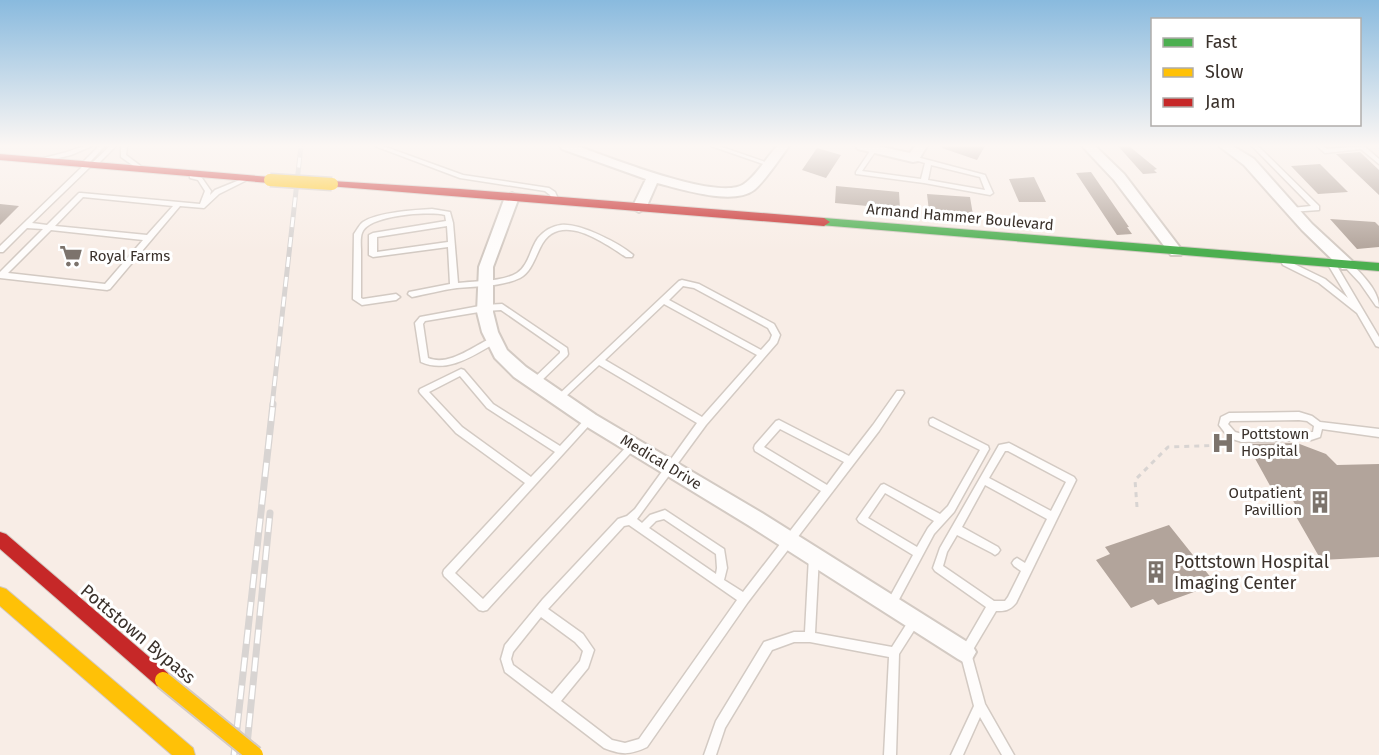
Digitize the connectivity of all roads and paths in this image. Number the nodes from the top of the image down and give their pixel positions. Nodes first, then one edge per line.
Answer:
1 (71, 181) edge
2 (201, 181) edge
3 (240, 181) edge
4 (289, 181) edge
5 (492, 181) edge
6 (652, 181) edge
7 (672, 181) edge
8 (754, 181) edge
9 (925, 181) edge
10 (985, 181) edge
11 (1122, 181) edge
12 (1266, 181) edge
13 (1290, 181) edge
14 (512, 197) junction
15 (556, 201) junction
16 (178, 204) junction
17 (202, 206) junction
18 (639, 208) junction
19 (1292, 210) junction
20 (450, 223) junction
21 (26, 225) junction
22 (1307, 227) junction
23 (49, 228) junction
24 (149, 238) junction
25 (451, 244) junction
26 (0, 250) edge
27 (1176, 252) junction
28 (629, 255) dead end
29 (1277, 259) junction
30 (1308, 262) junction
31 (1330, 263) junction
32 (1347, 265) junction
33 (1379, 267) edge
34 (1, 275) edge
35 (485, 282) junction
36 (454, 286) junction
37 (412, 294) dead end
38 (396, 297) dead end
39 (663, 300) junction
40 (1379, 304) edge
41 (485, 308) junction
42 (1359, 311) junction
43 (494, 340) junction
44 (1379, 344) edge
45 (762, 354) junction
46 (599, 361) junction
47 (535, 382) junction
48 (900, 393) dead end
49 (559, 398) junction
50 (590, 420) junction
51 (702, 422) junction
52 (933, 422) dead end
53 (1318, 425) junction
54 (1379, 433) edge
55 (1233, 445) dead end
56 (633, 446) junction
57 (561, 451) junction
58 (850, 461) junction
59 (669, 467) junction
60 (984, 480) junction
61 (532, 483) junction
62 (827, 490) junction
63 (1137, 507) dead end
64 (1052, 517) junction
65 (630, 520) junction
66 (942, 520) junction
67 (642, 529) junction
68 (956, 529) junction
69 (0, 539) edge
70 (789, 540) junction
71 (994, 550) dead end
72 (919, 553) junction
73 (814, 556) junction
74 (1017, 563) dead end
75 (1027, 569) junction
76 (719, 582) junction
77 (0, 595) edge
78 (744, 599) junction
79 (0, 601) edge
80 (891, 604) junction
81 (993, 606) junction
82 (540, 610) junction
83 (916, 621) junction
84 (810, 637) junction
85 (965, 652) junction
86 (894, 653) junction
87 (80, 665) junction
88 (553, 702) junction
89 (980, 706) junction
90 (186, 755) edge
91 (255, 755) edge
92 (710, 755) edge
93 (890, 755) edge
94 (957, 755) edge
95 (1008, 755) edge

1 - 21 lane
2 - 17 lane
3 - 17 lane
4 - 14 main road, Armand Hammer Boulevard, bridge
5 - 15 lane
6 - 18 street
7 - 8 street
9 - 10 lane
11 - 27 street
12 - 19 street
13 - 19 lane
14 - 15 main road, Armand Hammer Boulevard
14 - 35 street, Medical Drive
15 - 18 main road, Armand Hammer Boulevard
16 - 17 lane
16 - 23 lane
16 - 24 lane
18 - 27 main road, Armand Hammer Boulevard
19 - 22 street
20 - 25 lane
20 - 25 lane
20 - 38 lane
21 - 23 lane
21 - 26 lane
22 - 30 street
22 - 32 street
23 - 24 lane
23 - 34 lane
24 - 34 lane
25 - 36 lane
27 - 29 main road, Armand Hammer Boulevard
28 - 35 lane
29 - 30 main road, Armand Hammer Boulevard
29 - 42 lane
30 - 31 main road, Armand Hammer Boulevard
31 - 32 main road, Armand Hammer Boulevard
31 - 42 lane
32 - 33 main road, Armand Hammer Boulevard
32 - 40 lane
35 - 36 lane
35 - 41 street, Medical Drive
36 - 37 lane
39 - 45 lane
39 - 45 lane
39 - 46 lane
41 - 43 street, Medical Drive
41 - 43 lane
41 - 47 lane
42 - 44 lane
43 - 47 street, Medical Drive
45 - 51 lane
46 - 49 lane
46 - 51 lane
47 - 49 street, Medical Drive
48 - 58 lane
49 - 50 street, Medical Drive
50 - 56 street, Medical Drive
50 - 57 lane
51 - 59 lane
52 - 66 lane
53 - 53 lane
53 - 54 lane
55 - 63 path
56 - 59 street, Medical Drive
56 - 61 lane
57 - 61 lane
57 - 61 lane
58 - 62 lane
58 - 62 lane
59 - 65 lane
59 - 70 street, Medical Drive
60 - 64 lane
60 - 64 lane
60 - 68 lane
62 - 70 lane
64 - 75 lane
65 - 67 lane
65 - 82 lane
66 - 72 lane
66 - 72 lane
67 - 76 lane
67 - 76 lane
68 - 71 lane
68 - 81 lane
69 - 91 main road, Pottstown Bypass, bridge
70 - 73 street, Medical Drive
70 - 78 lane
72 - 80 lane
73 - 80 street, Medical Drive
73 - 84 lane
74 - 75 lane
75 - 81 lane
76 - 78 lane
77 - 87 main road
78 - 88 lane
79 - 87 main road
80 - 83 street, Medical Drive
81 - 85 lane
82 - 88 lane
82 - 88 lane
83 - 85 street, Medical Drive
83 - 86 lane
84 - 86 lane
84 - 92 lane
85 - 89 lane
86 - 93 lane
87 - 90 main road
89 - 94 lane
89 - 95 lane

